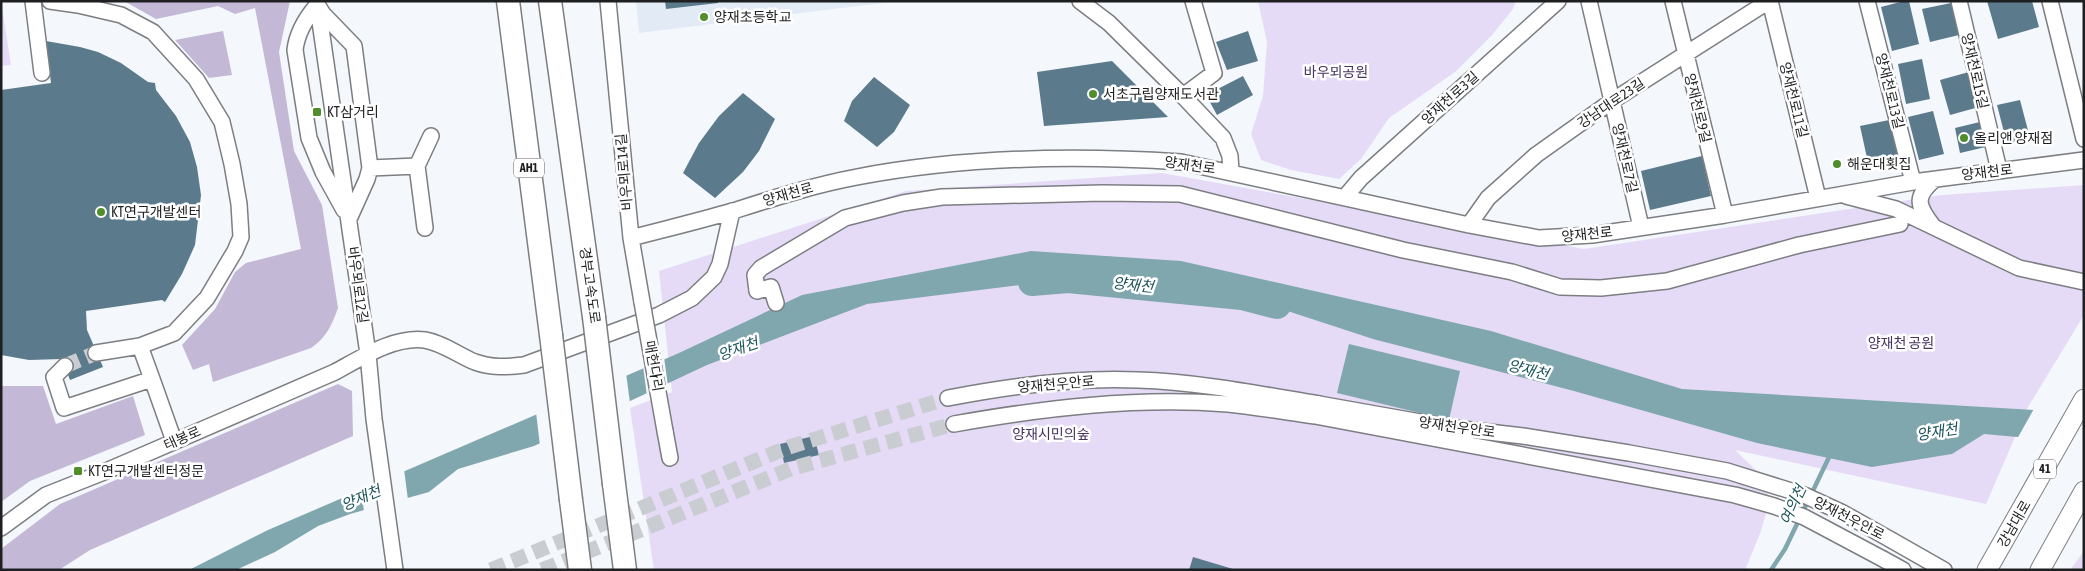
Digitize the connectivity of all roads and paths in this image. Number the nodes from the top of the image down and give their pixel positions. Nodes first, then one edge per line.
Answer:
1 (33, 1) edge
2 (50, 1) edge
3 (508, 1) edge
4 (550, 1) edge
5 (608, 1) edge
6 (1080, 1) edge
7 (1193, 1) edge
8 (1558, 1) edge
9 (1589, 1) edge
10 (1673, 1) edge
11 (1770, 1) edge
12 (1867, 1) edge
13 (1959, 1) edge
14 (2050, 1) edge
15 (317, 3) edge
16 (1685, 55) junction
17 (42, 73) dead end
18 (1184, 96) junction
19 (1612, 101) junction
20 (431, 136) dead end
21 (2084, 140) edge
22 (2084, 160) edge
23 (417, 166) junction
24 (370, 168) junction
25 (1999, 170) junction
26 (1231, 172) junction
27 (1935, 179) junction
28 (1914, 182) junction
29 (1840, 194) junction
30 (1345, 197) junction
31 (1818, 198) junction
32 (732, 211) junction
33 (1724, 215) junction
34 (349, 221) junction
35 (1900, 224) dead end
36 (1469, 225) junction
37 (1640, 227) junction
38 (425, 228) dead end
39 (1935, 229) junction
40 (631, 238) junction
41 (2084, 282) edge
42 (642, 302) joint
43 (776, 303) dead end
44 (140, 346) junction
45 (96, 353) tunnel mouth
46 (368, 354) junction
47 (65, 366) dead end
48 (152, 379) junction
49 (948, 398) tunnel mouth
50 (2084, 399) edge
51 (1317, 410) junction
52 (954, 424) tunnel mouth
53 (174, 441) junction
54 (670, 458) dead end
55 (2084, 491) edge
56 (1, 528) edge
57 (395, 567) edge
58 (580, 570) edge
59 (625, 570) edge
60 (1903, 570) edge
61 (1944, 570) edge
62 (1987, 570) edge
63 (2040, 570) edge

1 - 17 street
2 - 44 street
3 - 58 highway, AH1, bridge
4 - 59 highway, 경부고속도로, bridge
5 - 40 street, 비우뫼로14길
6 - 18 street
7 - 18 street
8 - 30 street, 양재천로3길
9 - 19 street, 양재천로7길
10 - 16 street, 양재천로9길
11 - 16 street, 강남대로23길
11 - 31 street, 양재천로11길
12 - 28 street, 양재천로13길
13 - 25 street, 양재천로15길
14 - 21 street
15 - 24 street
15 - 34 street, 바우뫼로12길
15 - 34 street
16 - 19 street, 강남대로23길
16 - 33 street, 양재천로9길
18 - 26 street
19 - 36 street, 강남대로23길
19 - 37 street, 양재천로7길
20 - 23 street
22 - 25 street, 양재천로
23 - 24 street
23 - 38 street
24 - 34 street
25 - 27 street, 양재천로
26 - 30 street, 양재천로
26 - 32 street, 양재천로
27 - 28 street, 양재천로
27 - 39 street
28 - 29 street, 양재천로
29 - 31 street, 양재천로
29 - 39 street
30 - 36 street, 양재천로
31 - 33 street, 양재천로
32 - 40 street
32 - 46 street
33 - 37 street, 양재천로
34 - 46 street, 바우뫼로12길
35 - 43 street
36 - 37 street, 양재천로
39 - 41 street
40 - 42 street, 비우뫼로14길
42 - 54 street, 매헌다리, bridge
44 - 45 street
44 - 48 street
46 - 53 street, 태봉로
46 - 57 street, 바우뫼로12길
47 - 48 street
48 - 53 street
49 - 51 street, 양재천우안로
50 - 62 main road, 강남대로 / 41
51 - 52 street, 양재천우안로
51 - 60 street, 양재천우안로, bridge
51 - 61 street, 양재천우안로, bridge
53 - 56 street, 태봉로
55 - 63 main road

